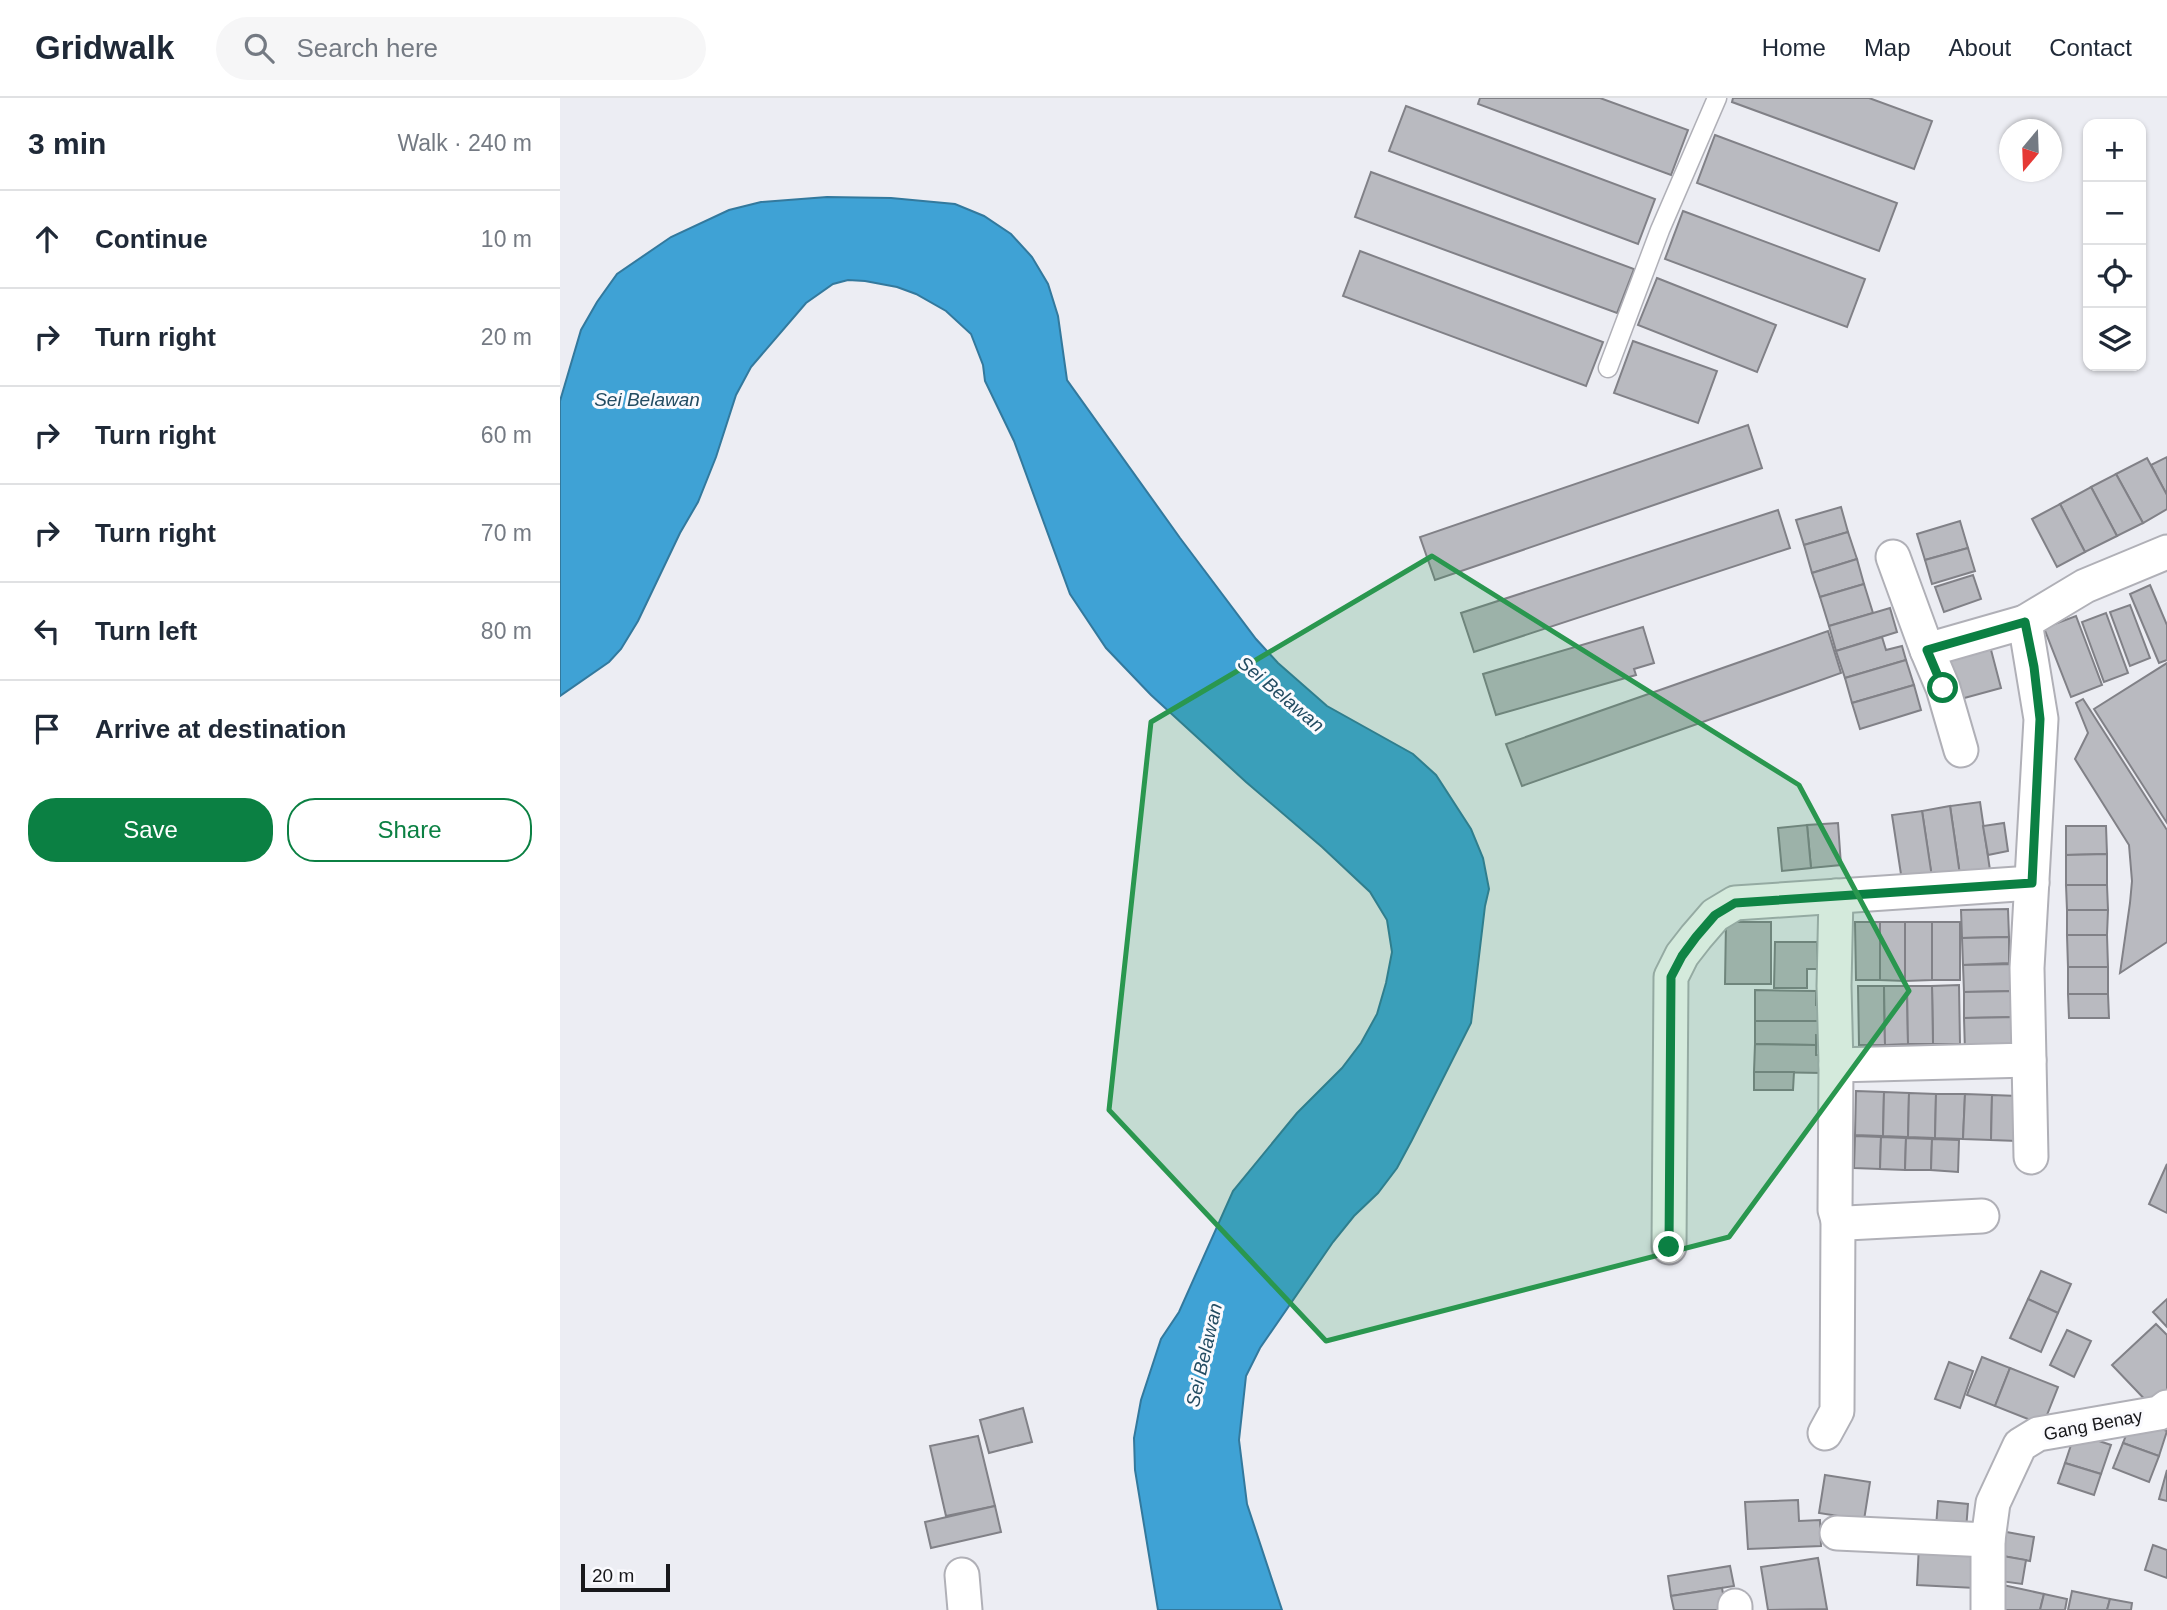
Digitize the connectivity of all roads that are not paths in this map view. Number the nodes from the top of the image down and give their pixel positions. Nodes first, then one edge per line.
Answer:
1 (1717, 98) edge
2 (1608, 368) dead end
3 (2167, 552) edge
4 (1893, 557) dead end
5 (2025, 622) junction
6 (1927, 650) junction
7 (1961, 750) dead end
8 (2032, 883) junction
9 (1836, 896) junction
10 (2029, 1060) junction
11 (1836, 1065) junction
12 (2031, 1157) dead end
13 (1982, 1216) dead end
14 (1839, 1220) junction
15 (1669, 1247) dead end
16 (2167, 1407) edge
17 (1825, 1433) dead end
18 (1837, 1533) dead end
19 (1988, 1540) junction
20 (962, 1575) dead end
21 (965, 1610) edge
22 (1989, 1610) edge

1 - 2 lane
3 - 5 street
4 - 6 street
5 - 6 street
5 - 8 street
6 - 7 street
8 - 9 street
8 - 10 street
9 - 11 street
9 - 15 street
10 - 11 street
10 - 12 street
11 - 14 street
13 - 14 street
14 - 17 street
16 - 19 street, Gang Benay
18 - 19 street
19 - 22 street, Gang Benay
20 - 21 street

